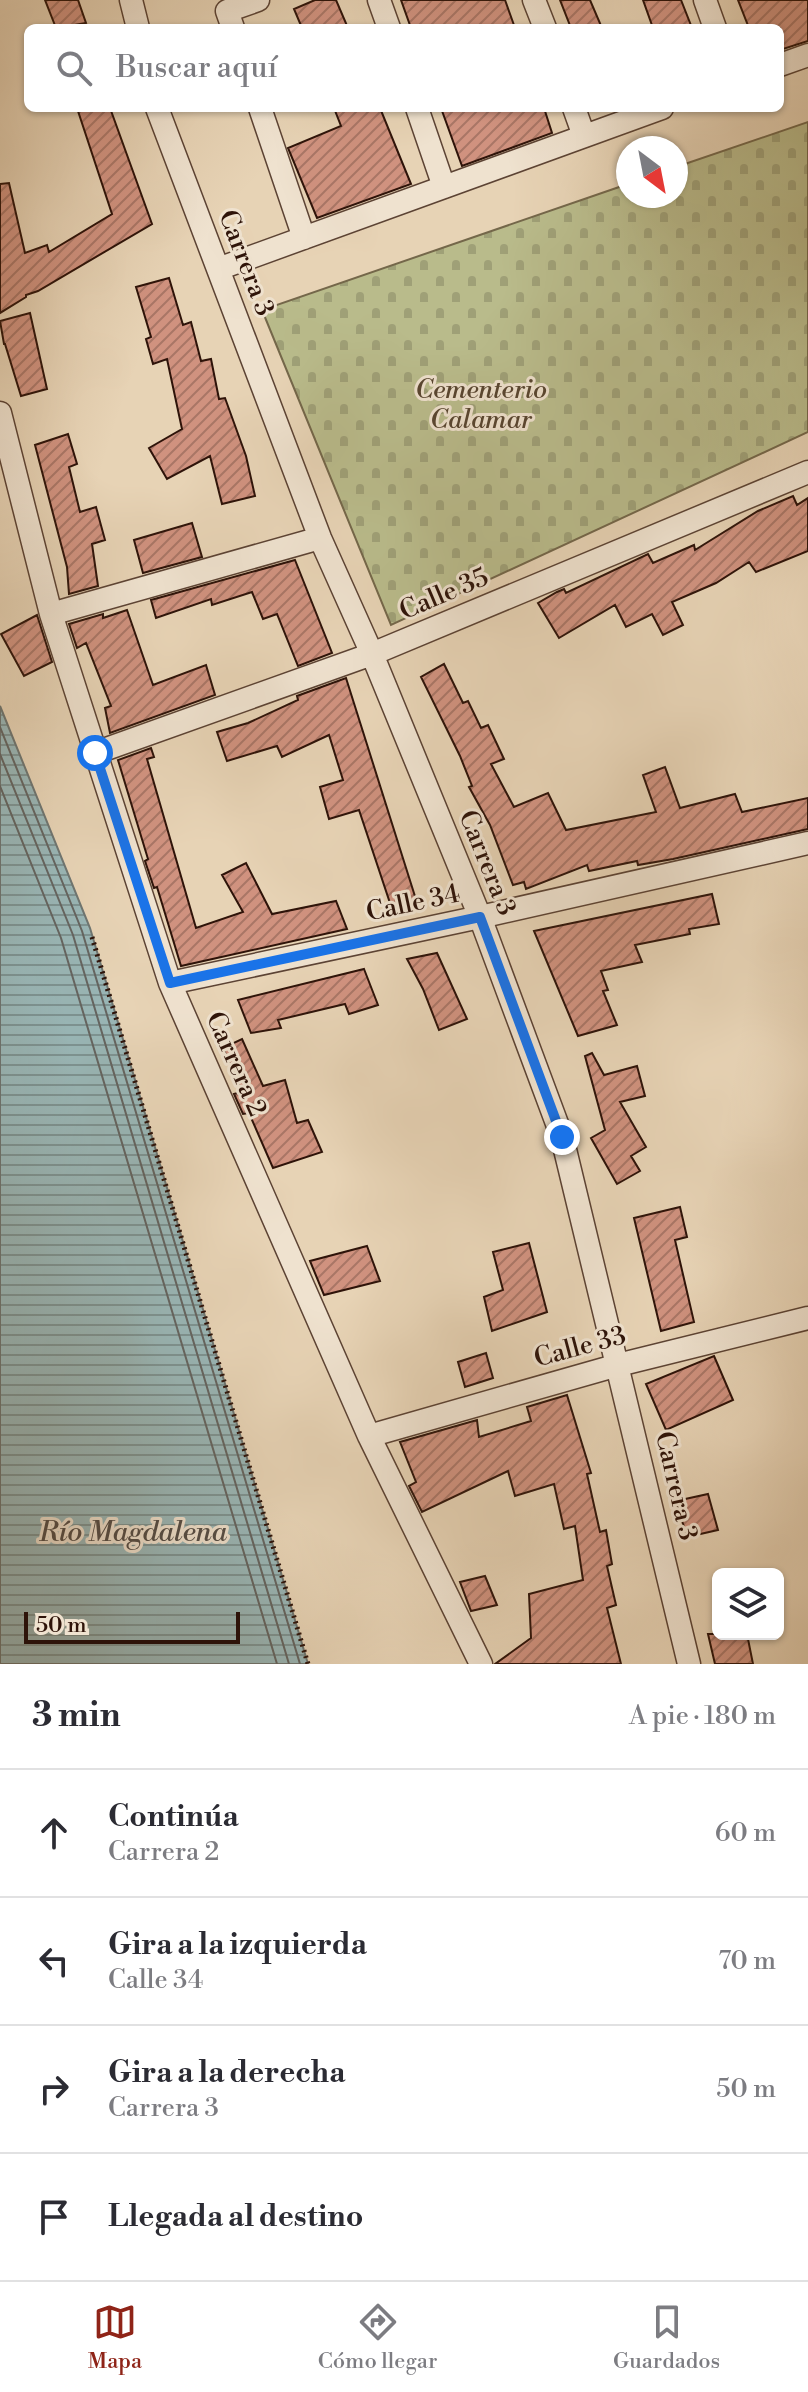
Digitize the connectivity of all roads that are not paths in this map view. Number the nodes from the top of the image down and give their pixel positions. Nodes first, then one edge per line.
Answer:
1 (131, 0) edge
2 (258, 0) edge
3 (379, 0) edge
4 (534, 0) edge
5 (705, 0) edge
6 (137, 24) edge
7 (232, 24) edge
8 (388, 24) edge
9 (543, 24) edge
10 (714, 24) edge
11 (808, 55) edge
12 (784, 64) edge
13 (159, 112) edge
14 (261, 112) edge
15 (418, 112) edge
16 (575, 112) edge
17 (651, 112) edge
18 (584, 136) junction
19 (444, 187) junction
20 (304, 238) junction
21 (218, 269) junction
22 (0, 413) edge
23 (808, 472) edge
24 (320, 538) junction
25 (51, 614) junction
26 (372, 654) junction
27 (95, 753) junction
28 (808, 843) edge
29 (480, 917) junction
30 (170, 983) junction
31 (808, 1318) edge
32 (618, 1365) junction
33 (369, 1436) junction
34 (481, 1664) edge
35 (689, 1664) edge

1 - 6 street
2 - 7 street
3 - 8 street
4 - 9 street
5 - 10 street
11 - 12 street
13 - 21 street, Carrera 3
14 - 20 street
15 - 19 street
16 - 18 street
17 - 18 street
18 - 19 street
19 - 20 street
20 - 21 street
21 - 24 street, Carrera 3
22 - 25 street, Carrera 2
23 - 26 street, Calle 35
24 - 25 street
24 - 26 street, Carrera 3
25 - 27 street, Carrera 2
26 - 27 street, Calle 35
26 - 29 street, Carrera 3
27 - 30 street, Carrera 2
28 - 29 street, Calle 34
29 - 30 street, Calle 34
29 - 32 street, Carrera 3
30 - 33 street, Carrera 2
31 - 32 street, Calle 33
32 - 33 street, Calle 33
32 - 35 street, Carrera 3
33 - 34 street, Carrera 2

